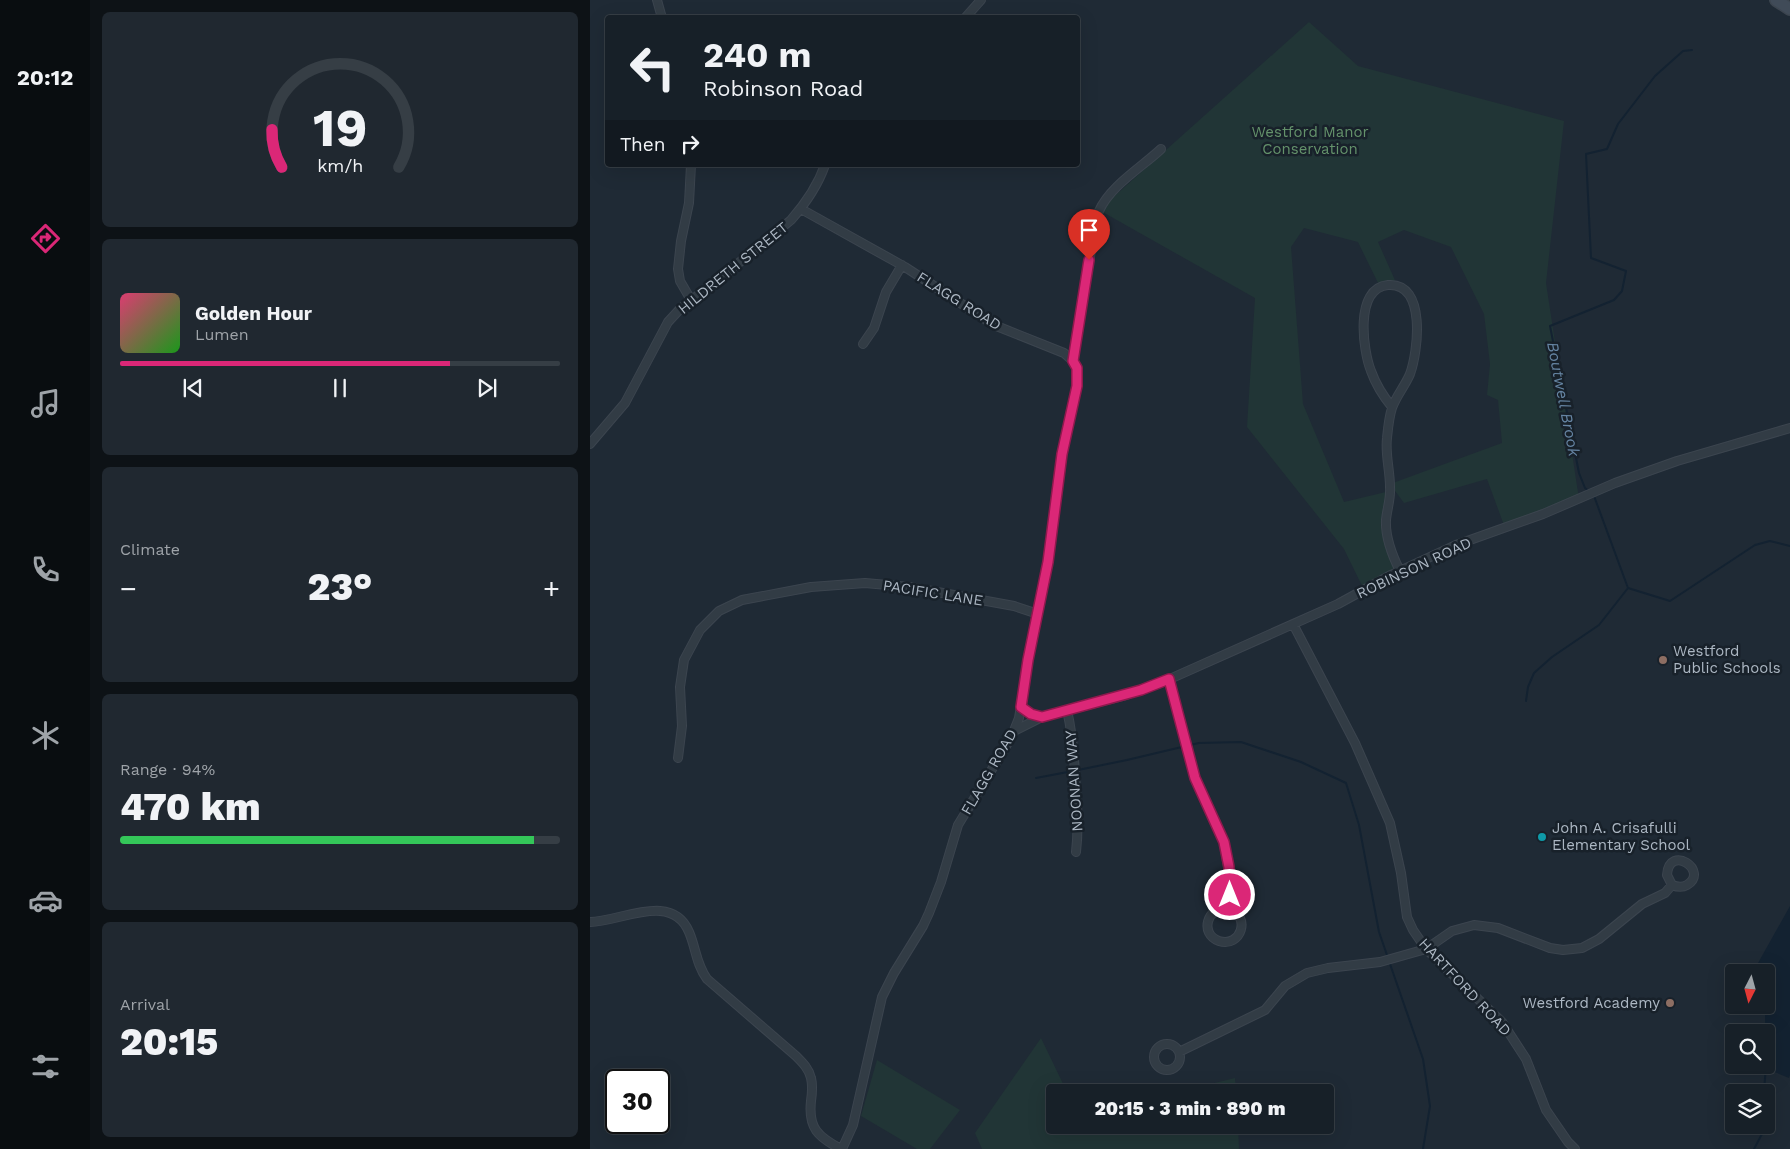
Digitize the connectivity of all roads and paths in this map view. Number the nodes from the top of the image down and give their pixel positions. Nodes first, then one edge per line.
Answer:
1 (657, 0) edge
2 (982, 0) edge
3 (1776, 0) edge
4 (1790, 10) edge
5 (661, 15) edge
6 (968, 15) edge
7 (1161, 149) dead end
8 (691, 167) edge
9 (824, 167) edge
10 (801, 209) junction
11 (902, 265) junction
12 (691, 300) junction
13 (863, 344) dead end
14 (1073, 361) junction
15 (1392, 407) junction
16 (1790, 428) edge
17 (590, 444) edge
18 (1400, 571) junction
19 (1038, 614) junction
20 (1293, 624) junction
21 (1169, 679) junction
22 (1021, 707) junction
23 (1068, 710) junction
24 (1042, 717) junction
25 (1014, 731) junction
26 (678, 758) dead end
27 (1076, 852) dead end
28 (1672, 885) dead end
29 (1228, 908) junction
30 (590, 922) edge
31 (1426, 949) junction
32 (1179, 1052) dead end
33 (841, 1149) edge
34 (1575, 1149) edge

1 - 5 street
2 - 6 street
3 - 4 main road
7 - 14 street
8 - 12 street
9 - 10 street, HILDRETH STREET
10 - 11 street, FLAGG ROAD
10 - 12 street, HILDRETH STREET
11 - 13 street
11 - 14 street, FLAGG ROAD
12 - 17 street, HILDRETH STREET
14 - 19 street, FLAGG ROAD
15 - 15 street
15 - 18 street
16 - 18 street, ROBINSON ROAD
18 - 20 street, ROBINSON ROAD
19 - 22 street, FLAGG ROAD
19 - 26 street, PACIFIC LANE
20 - 21 street, ROBINSON ROAD
20 - 31 street, HARTFORD ROAD
21 - 23 street, ROBINSON ROAD
21 - 29 street
22 - 24 street
22 - 25 street, FLAGG ROAD
23 - 24 street, ROBINSON ROAD
23 - 27 street, NOONAN WAY
24 - 25 street, ROBINSON ROAD
25 - 33 street, FLAGG ROAD
28 - 31 street
29 - 29 street
30 - 33 street
31 - 32 street
31 - 34 street, HARTFORD ROAD

